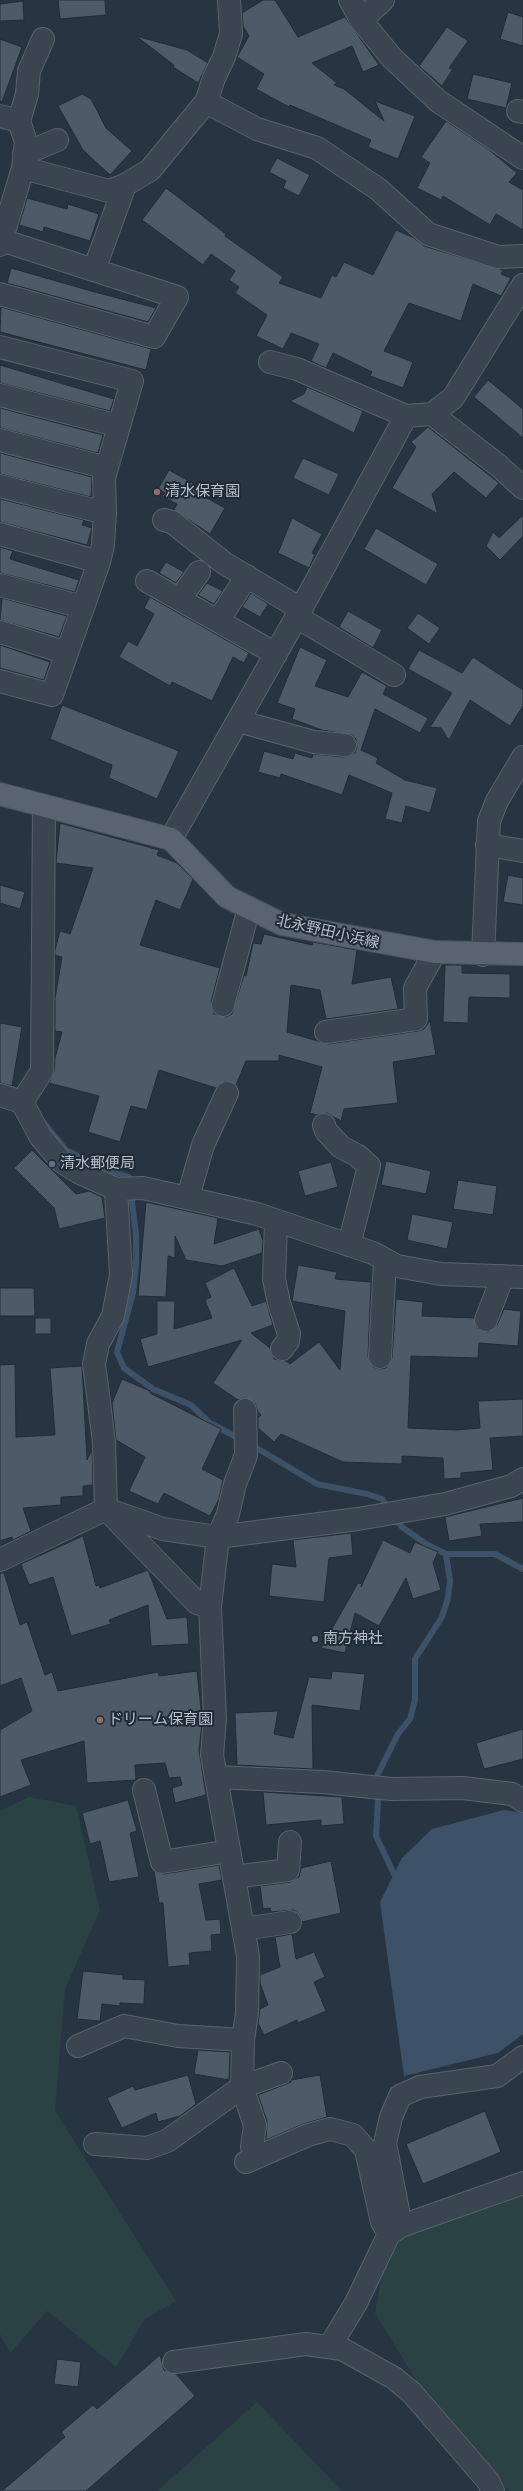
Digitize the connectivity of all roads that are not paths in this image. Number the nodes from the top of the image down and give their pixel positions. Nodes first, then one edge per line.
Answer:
1 (229, 0) edge
2 (350, 0) edge
3 (383, 0) edge
4 (360, 20) junction
5 (43, 39) dead end
6 (206, 102) junction
7 (10, 118) edge
8 (57, 140) dead end
9 (523, 158) edge
10 (24, 161) junction
11 (125, 185) junction
12 (1, 242) edge
13 (523, 256) edge
14 (94, 270) junction
15 (523, 285) edge
16 (0, 294) edge
17 (0, 347) edge
18 (270, 362) dead end
19 (0, 395) edge
20 (432, 414) junction
21 (406, 416) junction
22 (119, 426) junction
23 (0, 440) edge
24 (107, 468) junction
25 (0, 486) edge
26 (523, 488) edge
27 (105, 513) junction
28 (164, 520) dead end
29 (0, 534) edge
30 (99, 562) junction
31 (199, 572) dead end
32 (247, 576) junction
33 (147, 581) dead end
34 (0, 585) edge
35 (180, 599) junction
36 (83, 607) junction
37 (299, 613) junction
38 (218, 621) junction
39 (0, 632) edge
40 (67, 653) junction
41 (276, 654) junction
42 (394, 675) dead end
43 (0, 680) edge
44 (238, 721) junction
45 (345, 745) dead end
46 (523, 756) edge
47 (0, 794) edge
48 (44, 806) junction
49 (171, 839) junction
50 (487, 845) junction
51 (523, 851) edge
52 (249, 908) junction
53 (435, 952) junction
54 (523, 954) edge
55 (483, 955) junction
56 (223, 1005) dead end
57 (326, 1032) dead end
58 (227, 1092) dead end
59 (0, 1095) edge
60 (22, 1102) junction
61 (324, 1126) dead end
62 (116, 1189) junction
63 (188, 1197) junction
64 (276, 1221) junction
65 (349, 1245) junction
66 (385, 1260) junction
67 (513, 1277) edge
68 (486, 1320) dead end
69 (282, 1349) dead end
70 (380, 1358) dead end
71 (245, 1410) dead end
72 (523, 1479) edge
73 (106, 1509) junction
74 (218, 1537) junction
75 (0, 1560) edge
76 (210, 1607) junction
77 (216, 1777) junction
78 (144, 1790) dead end
79 (523, 1800) edge
80 (290, 1842) dead end
81 (229, 1851) junction
82 (234, 1877) junction
83 (290, 1922) dead end
84 (243, 1929) junction
85 (243, 2040) junction
86 (78, 2046) dead end
87 (523, 2057) edge
88 (281, 2074) dead end
89 (242, 2087) junction
90 (95, 2144) dead end
91 (523, 2183) edge
92 (395, 2230) junction
93 (330, 2346) junction
94 (174, 2362) dead end
95 (494, 2491) edge

1 - 6 street
2 - 4 street
3 - 4 street
4 - 9 street
5 - 7 street
6 - 11 street
6 - 13 street
7 - 10 street
8 - 10 street
10 - 11 street
10 - 12 street
11 - 14 street
12 - 14 street
14 - 16 street
15 - 20 street
17 - 22 street
18 - 21 street
19 - 22 street
20 - 21 street
20 - 26 street
21 - 37 street
22 - 24 street
23 - 24 street
24 - 27 street
25 - 27 street
27 - 30 street
28 - 32 street
29 - 30 street
30 - 36 street
31 - 35 street
32 - 37 street
32 - 38 street
33 - 35 street
34 - 36 street
35 - 38 street
36 - 40 street
37 - 41 street
37 - 42 street
38 - 41 street
39 - 40 street
40 - 43 street
41 - 44 street
44 - 45 street
44 - 49 street
46 - 50 street
47 - 48 main road
48 - 49 main road
48 - 60 street
49 - 52 main road, 北永野田小浜線
50 - 51 street
50 - 55 street
52 - 53 main road, 北永野田小浜線
52 - 56 street
53 - 55 main road, 北永野田小浜線
53 - 57 street
54 - 55 main road, 北永野田小浜線
58 - 63 street
59 - 60 street
60 - 62 street
61 - 65 street
62 - 63 street
62 - 73 street
63 - 64 street
64 - 65 street
64 - 69 street
65 - 66 street
66 - 67 street
66 - 70 street
67 - 68 street
71 - 74 street
72 - 74 street
73 - 74 street
73 - 75 street
73 - 76 street
74 - 76 street
76 - 77 street
77 - 79 street
77 - 81 street
78 - 81 street
80 - 82 street
81 - 82 street
82 - 84 street
83 - 84 street
84 - 85 street
85 - 86 street
85 - 89 street
87 - 92 street
88 - 89 street
89 - 90 street
89 - 92 street
91 - 92 street
92 - 93 street
93 - 94 street
93 - 95 street

